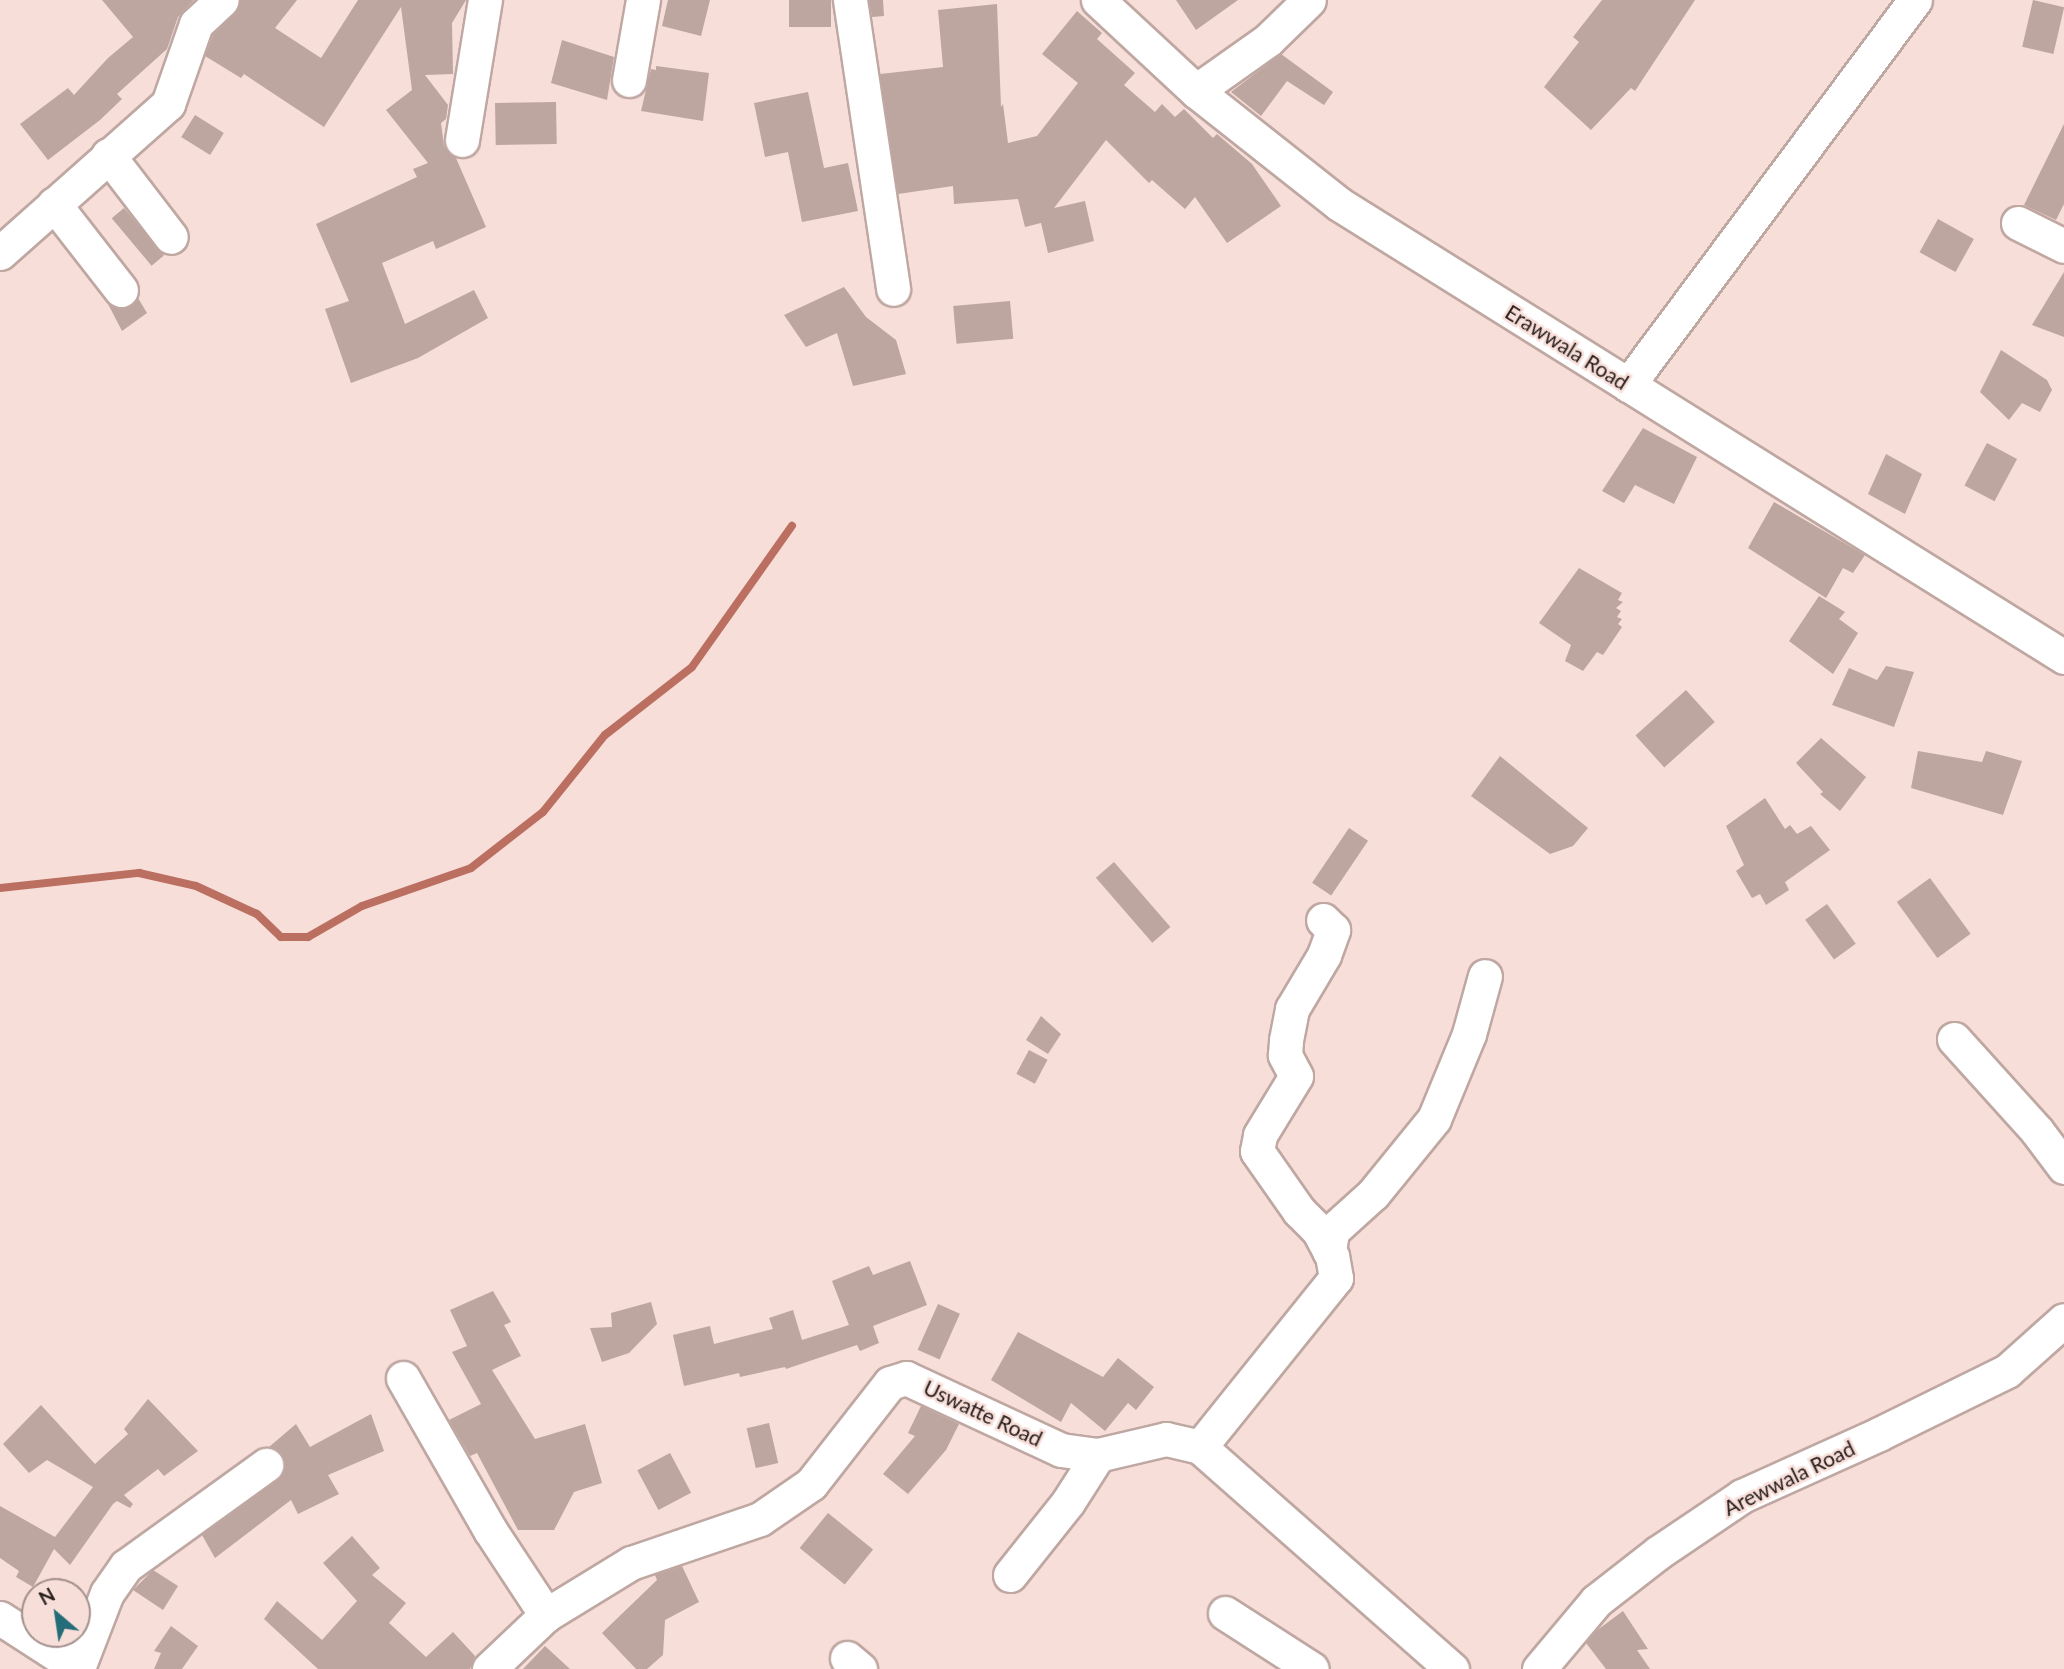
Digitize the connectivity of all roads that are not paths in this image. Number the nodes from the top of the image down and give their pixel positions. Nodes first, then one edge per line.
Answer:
1 (222, 0) edge
2 (485, 0) edge
3 (643, 0) edge
4 (850, 0) edge
5 (1098, 0) edge
6 (1309, 0) edge
7 (1915, 0) edge
8 (629, 80) dead end
9 (1196, 91) junction
10 (462, 140) dead end
11 (108, 155) junction
12 (54, 204) junction
13 (2018, 223) dead end
14 (171, 237) dead end
15 (2064, 246) edge
16 (0, 253) edge
17 (893, 289) dead end
18 (121, 290) dead end
19 (1628, 385) junction
20 (2064, 657) edge
21 (1323, 920) dead end
22 (1485, 976) dead end
23 (1954, 1040) dead end
24 (2064, 1167) edge
25 (1329, 1251) junction
26 (2064, 1320) edge
27 (402, 1378) dead end
28 (1200, 1447) junction
29 (1098, 1455) junction
30 (266, 1465) dead end
31 (1010, 1576) dead end
32 (1225, 1613) dead end
33 (546, 1615) junction
34 (0, 1618) edge
35 (79, 1668) edge
36 (489, 1669) edge
37 (1312, 1669) edge
38 (1452, 1669) edge
39 (1539, 1669) edge

1 - 11 street
2 - 10 street
3 - 8 street
4 - 17 street
5 - 9 street, Erawwala Road
6 - 9 street
7 - 19 street
9 - 19 street, Erawwala Road
11 - 12 street
11 - 14 street
12 - 16 street
12 - 18 street
13 - 15 street
19 - 20 street, Erawwala Road
21 - 25 street
22 - 25 street
23 - 24 street
25 - 28 street
26 - 39 street, Arewwala Road
27 - 33 street
28 - 29 street, Uswatte Road
28 - 38 street, Uswatte Road
29 - 31 street
29 - 33 street, Uswatte Road
30 - 35 street
32 - 37 street
33 - 36 street, Uswatte Road
34 - 35 street

